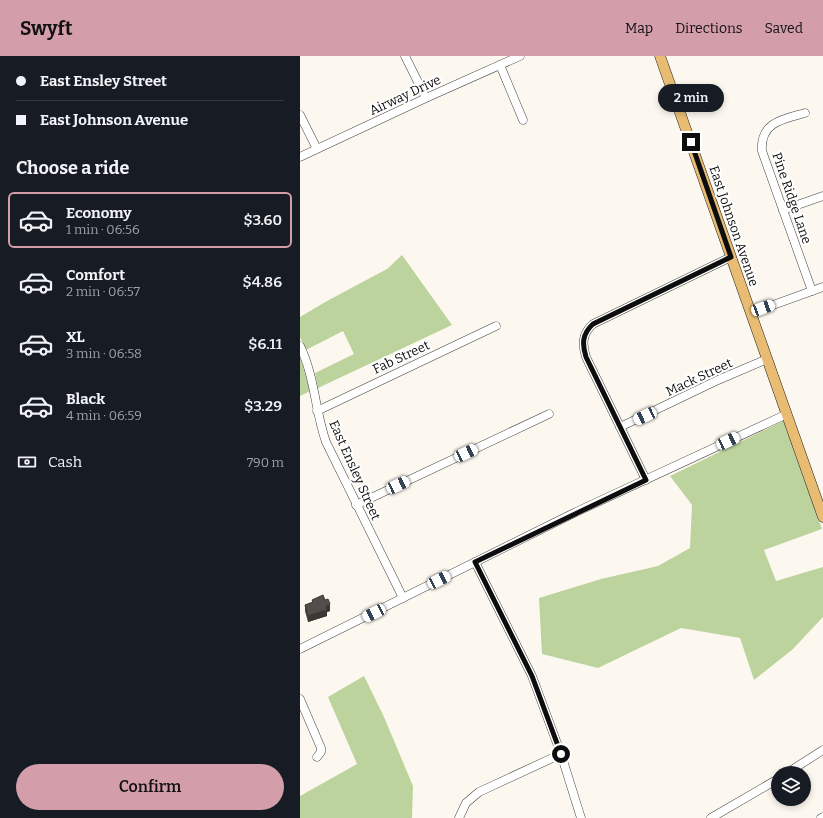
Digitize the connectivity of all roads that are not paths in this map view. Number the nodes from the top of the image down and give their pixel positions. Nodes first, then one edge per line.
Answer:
1 (405, 56) edge
2 (520, 56) edge
3 (660, 56) edge
4 (500, 65) junction
5 (426, 98) junction
6 (805, 113) dead end
7 (300, 115) edge
8 (523, 120) dead end
9 (317, 149) junction
10 (300, 157) edge
11 (823, 196) edge
12 (783, 210) junction
13 (731, 257) junction
14 (823, 287) edge
15 (812, 291) junction
16 (751, 313) junction
17 (496, 326) dead end
18 (300, 346) edge
19 (767, 359) junction
20 (317, 411) junction
21 (549, 414) dead end
22 (787, 414) junction
23 (620, 427) junction
24 (646, 480) junction
25 (356, 504) junction
26 (823, 517) edge
27 (475, 562) junction
28 (403, 598) junction
29 (300, 649) edge
30 (300, 699) edge
31 (823, 750) edge
32 (561, 754) junction
33 (317, 757) dead end
34 (798, 766) edge
35 (771, 783) edge
36 (459, 818) edge
37 (581, 818) edge
38 (711, 818) edge

1 - 5 street
2 - 4 street, Airway Drive
3 - 13 main road, East Johnson Avenue
4 - 5 street, Airway Drive
4 - 8 street
5 - 9 street, Airway Drive
6 - 12 street, Pine Ridge Lane
7 - 9 street
9 - 10 street, Airway Drive
11 - 12 street
12 - 15 street, Pine Ridge Lane
13 - 16 main road, East Johnson Avenue
13 - 23 street
14 - 15 street
15 - 16 street
16 - 19 main road, East Johnson Avenue
17 - 20 street, Fab Street
18 - 20 street, East Ensley Street
19 - 22 main road, East Johnson Avenue
19 - 23 street, Mack Street
20 - 25 street, East Ensley Street
21 - 25 street
22 - 24 street
22 - 26 main road, East Johnson Avenue
23 - 24 street
24 - 27 street
25 - 28 street, East Ensley Street
27 - 28 street
27 - 32 street
28 - 29 street
30 - 33 street
31 - 34 street
32 - 36 street
32 - 37 street
35 - 38 street

